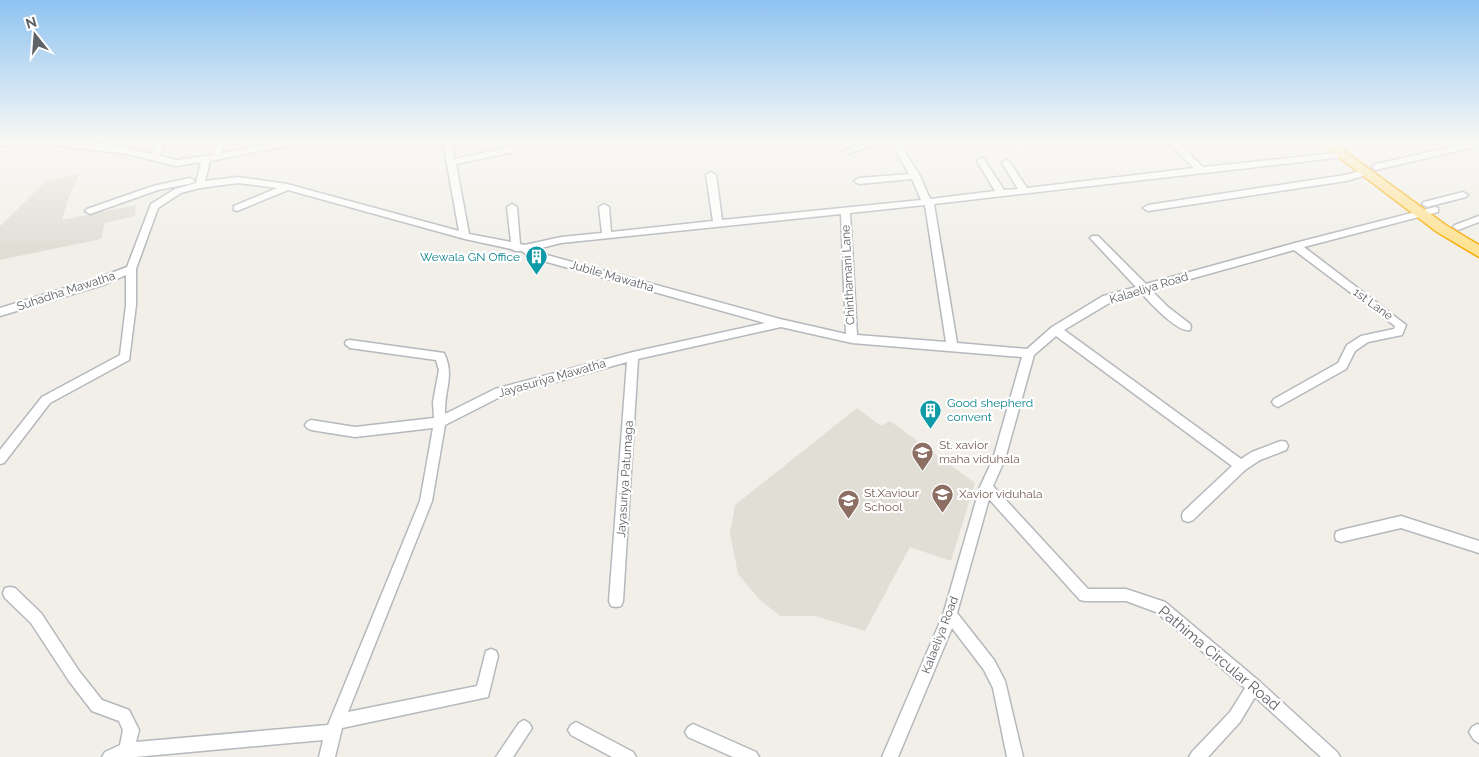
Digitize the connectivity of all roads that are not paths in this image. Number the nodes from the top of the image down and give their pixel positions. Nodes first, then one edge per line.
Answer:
1 (202, 177) edge
2 (454, 177) edge
3 (711, 177) edge
4 (900, 177) edge
5 (916, 177) edge
6 (991, 177) edge
7 (1015, 177) edge
8 (1139, 177) edge
9 (1348, 177) edge
10 (1383, 177) edge
11 (859, 181) dead end
12 (201, 182) junction
13 (287, 187) junction
14 (1023, 189) junction
15 (1000, 192) junction
16 (1463, 196) dead end
17 (928, 202) junction
18 (512, 207) dead end
19 (604, 207) dead end
20 (237, 208) dead end
21 (1148, 208) dead end
22 (845, 210) junction
23 (1428, 210) junction
24 (90, 211) dead end
25 (1479, 219) edge
26 (718, 224) junction
27 (1458, 227) junction
28 (465, 236) junction
29 (607, 236) junction
30 (1094, 238) dead end
31 (1479, 240) edge
32 (1295, 246) junction
33 (521, 248) junction
34 (1479, 252) edge
35 (131, 269) junction
36 (1143, 288) junction
37 (0, 312) edge
38 (780, 323) junction
39 (1186, 327) dead end
40 (1056, 330) junction
41 (852, 339) junction
42 (350, 344) dead end
43 (952, 348) junction
44 (1029, 353) junction
45 (632, 356) junction
46 (1278, 402) dead end
47 (440, 422) junction
48 (311, 425) dead end
49 (1282, 446) dead end
50 (0, 459) edge
51 (1241, 466) junction
52 (986, 487) junction
53 (1188, 516) dead end
54 (1341, 536) dead end
55 (1479, 547) edge
56 (10, 593) dead end
57 (616, 601) dead end
58 (950, 615) junction
59 (491, 656) dead end
60 (1254, 686) junction
61 (335, 727) junction
62 (524, 728) dead end
63 (576, 730) dead end
64 (693, 732) dead end
65 (127, 750) junction
66 (110, 757) edge
67 (326, 757) edge
68 (504, 757) edge
69 (628, 757) edge
70 (751, 757) edge
71 (890, 757) edge
72 (1015, 757) edge
73 (1197, 757) edge
74 (1332, 757) edge

1 - 12 street
2 - 28 street
3 - 26 street
4 - 11 street
5 - 17 street
6 - 15 street
7 - 14 street
8 - 14 street
9 - 21 street
10 - 23 highway
12 - 13 street, Jubile Mawatha
12 - 24 street
12 - 35 street
13 - 20 street
13 - 28 street, Jubile Mawatha
14 - 15 street
15 - 17 street
16 - 23 street, Kalaeliya Road
17 - 22 street
17 - 43 street
18 - 33 street
19 - 29 street
22 - 26 street
22 - 41 street, Chinthamani Lane
23 - 27 highway
23 - 32 street, Kalaeliya Road
23 - 34 highway
25 - 27 street
26 - 29 street
27 - 31 highway
28 - 33 street, Jubile Mawatha
29 - 33 street
30 - 36 street
32 - 36 street, Kalaeliya Road
32 - 46 street, 1st Lane
33 - 38 street, Jubile Mawatha
35 - 37 street, Suhadha Mawatha
35 - 50 street
36 - 39 street
36 - 40 street, Kalaeliya Road
38 - 41 street, Jubile Mawatha
38 - 45 street, Jayasuriya Mawatha
40 - 44 street, Kalaeliya Road
40 - 51 street
41 - 43 street, Jubile Mawatha
42 - 47 street
43 - 44 street, Jubile Mawatha
44 - 52 street, Kalaeliya Road
45 - 47 street, Jayasuriya Mawatha
45 - 57 street, Jayasuriya Patumaga
47 - 48 street
47 - 61 street
49 - 51 street
51 - 53 street
52 - 58 street, Kalaeliya Road
52 - 60 street, Pathima Circular Road
54 - 55 street
56 - 65 street
58 - 71 street, Kalaeliya Road
58 - 72 street
59 - 61 street
60 - 73 street
60 - 74 street, Pathima Circular Road
61 - 65 street
61 - 67 street
62 - 68 street
63 - 69 street
64 - 70 street
65 - 66 street

